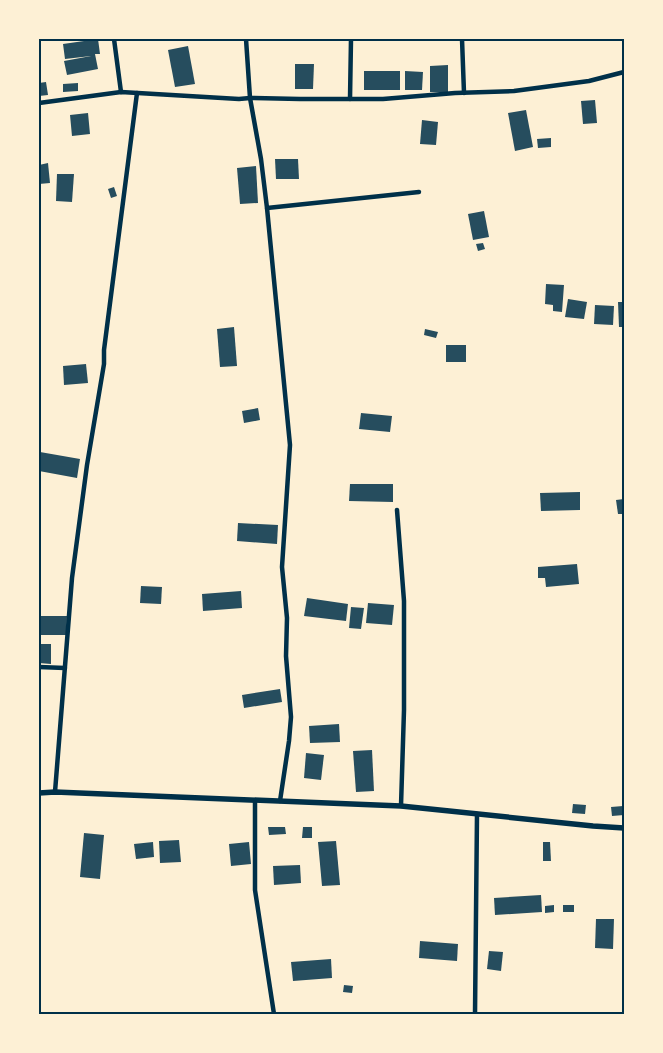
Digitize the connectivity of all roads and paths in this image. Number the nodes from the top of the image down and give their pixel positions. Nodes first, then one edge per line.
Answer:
1 (114, 39) edge
2 (246, 39) edge
3 (351, 39) edge
4 (462, 39) edge
5 (624, 72) edge
6 (121, 92) junction
7 (137, 93) junction
8 (464, 93) junction
9 (250, 98) junction
10 (350, 99) junction
11 (39, 103) edge
12 (419, 192) dead end
13 (267, 208) junction
14 (397, 510) dead end
15 (39, 667) edge
16 (65, 668) junction
17 (55, 792) junction
18 (39, 793) edge
19 (255, 800) junction
20 (280, 802) junction
21 (401, 806) junction
22 (478, 814) junction
23 (624, 828) edge
24 (274, 1014) edge
25 (475, 1014) edge

1 - 6 street
2 - 9 street
3 - 10 street
4 - 8 street
5 - 8 street
6 - 7 street
6 - 11 street
7 - 9 street
7 - 16 street
8 - 10 street
9 - 10 street
9 - 13 street
12 - 13 street
13 - 20 street
14 - 21 street
15 - 16 street
16 - 17 street
17 - 18 street
17 - 19 street
19 - 20 street
19 - 24 street
20 - 21 street
21 - 22 street
22 - 23 street
22 - 25 street

